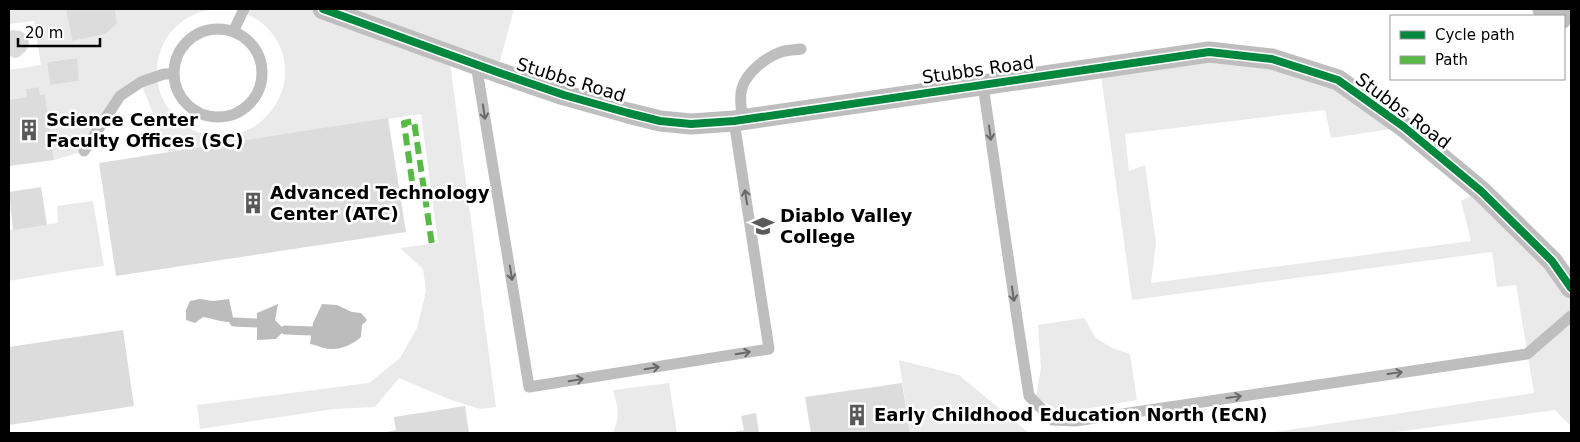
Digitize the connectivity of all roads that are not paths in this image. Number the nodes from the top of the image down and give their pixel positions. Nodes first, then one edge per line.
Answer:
1 (244, 9) edge
2 (323, 9) edge
3 (234, 30) junction
4 (801, 50) dead end
5 (476, 64) junction
6 (173, 74) junction
7 (983, 85) junction
8 (738, 120) junction
9 (84, 152) dead end
10 (1571, 288) edge
11 (1571, 316) edge

1 - 3 lane
2 - 5 street, Stubbs Road
3 - 6 lane
3 - 6 lane
4 - 8 lane
5 - 8 street, Stubbs Road
5 -> 8 lane
6 - 9 lane
7 - 8 street, Stubbs Road
7 - 10 street, Stubbs Road
7 -> 11 lane

